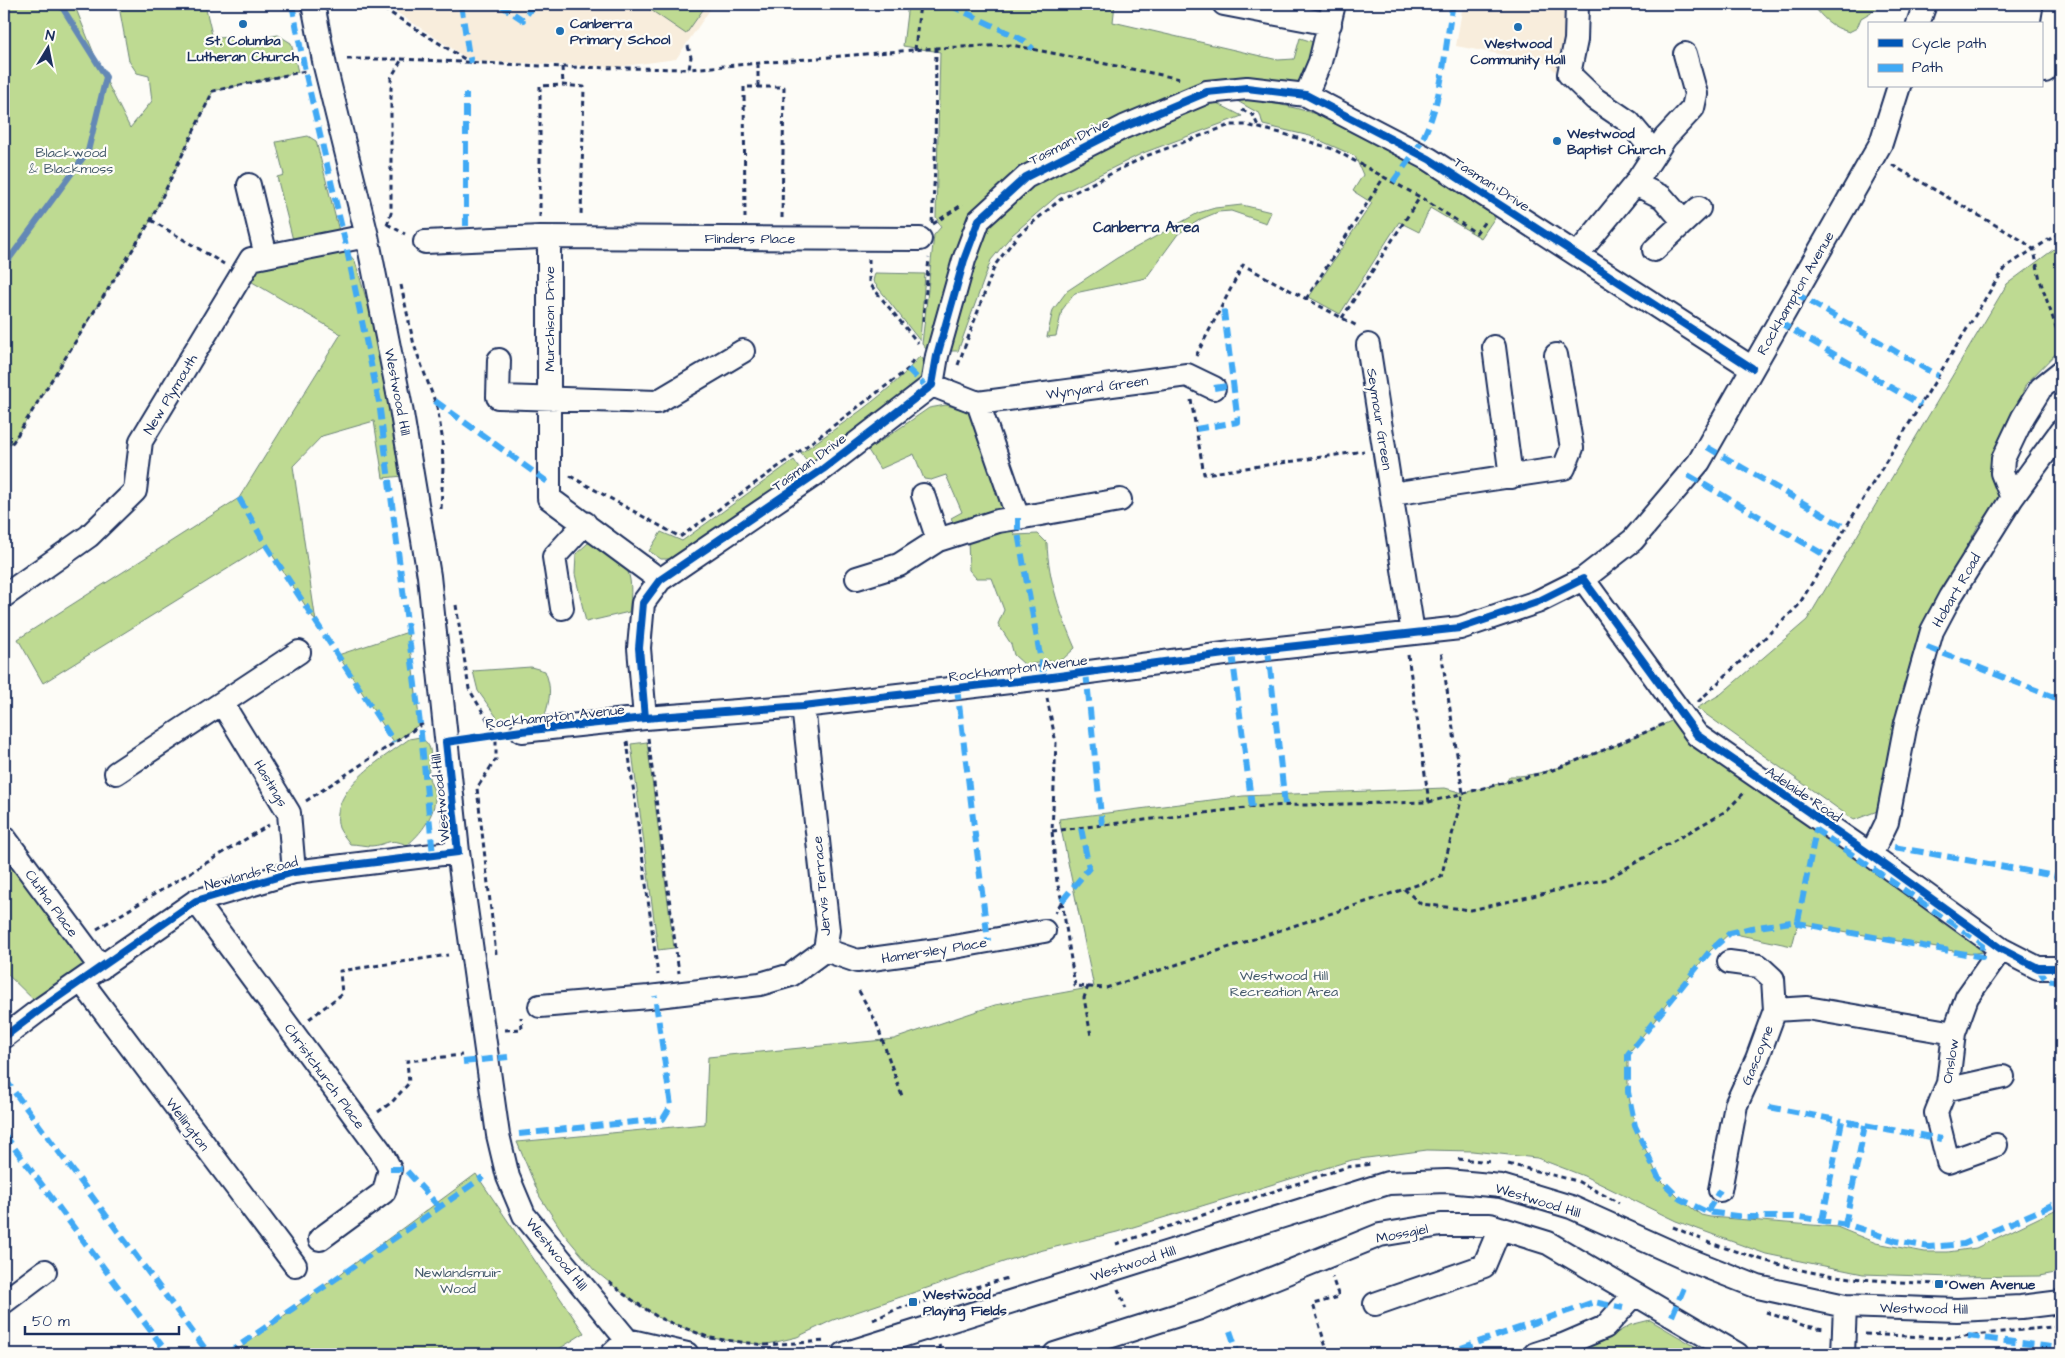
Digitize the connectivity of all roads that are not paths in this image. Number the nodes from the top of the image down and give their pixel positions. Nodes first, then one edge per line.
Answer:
1 (313, 4) edge
2 (1224, 4) edge
3 (1577, 4) edge
4 (1925, 4) edge
5 (2056, 4) edge
6 (1332, 14) edge
7 (1919, 22) edge
8 (1684, 54) dead end
9 (2045, 71) dead end
10 (1898, 88) edge
11 (1306, 95) junction
12 (1654, 153) junction
13 (1635, 184) junction
14 (249, 185) dead end
15 (367, 236) junction
16 (928, 236) road end
17 (544, 238) junction
18 (425, 242) road end
19 (1654, 250) dead end
20 (1577, 255) junction
21 (266, 256) junction
22 (1367, 338) road end
23 (1494, 347) dead end
24 (743, 351) dead end
25 (1556, 355) dead end
26 (499, 360) dead end
27 (1752, 368) junction
28 (2061, 372) edge
29 (932, 385) junction
30 (1214, 388) dead end
31 (550, 399) junction
32 (978, 403) junction
33 (2061, 431) edge
34 (1511, 477) junction
35 (1392, 494) junction
36 (923, 495) dead end
37 (2012, 498) junction
38 (1120, 500) dead end
39 (1018, 518) junction
40 (586, 523) junction
41 (938, 540) junction
42 (857, 578) dead end
43 (1583, 579) junction
44 (660, 580) junction
45 (4, 596) edge
46 (562, 608) dead end
47 (1409, 633) junction
48 (299, 652) dead end
49 (222, 703) junction
50 (803, 706) junction
51 (635, 719) junction
52 (522, 730) road end
53 (116, 773) dead end
54 (4, 837) edge
55 (458, 852) junction
56 (1872, 855) junction
57 (294, 872) junction
58 (196, 901) junction
59 (1044, 931) road end
60 (2001, 949) junction
61 (825, 950) junction
62 (1728, 962) dead end
63 (101, 968) junction
64 (2061, 968) edge
65 (82, 982) junction
66 (540, 1006) dead end
67 (1775, 1010) junction
68 (1954, 1033) junction
69 (4, 1037) edge
70 (2003, 1077) dead end
71 (1945, 1090) junction
72 (1996, 1145) dead end
73 (1720, 1190) dead end
74 (1500, 1228) junction
75 (320, 1238) dead end
76 (295, 1266) dead end
77 (45, 1271) dead end
78 (1635, 1294) junction
79 (4, 1302) edge
80 (2061, 1302) edge
81 (1376, 1304) dead end
82 (1845, 1306) junction
83 (619, 1347) edge
84 (838, 1348) edge
85 (687, 1354) edge
86 (1055, 1354) edge
87 (1535, 1354) edge
88 (1737, 1354) edge
89 (1843, 1354) edge

1 - 15 street, Westwood Hill
2 - 6 street
3 - 12 street
4 - 7 street
5 - 9 street
6 - 11 street
8 - 12 street
10 - 27 street, Rockhampton Avenue
11 - 20 street, Tasman Drive
11 - 29 street, Tasman Drive
12 - 13 street
13 - 19 street
13 - 20 street
14 - 21 street
15 - 21 street, New Plymouth
15 - 55 street, Westwood Hill
16 - 17 street, Flinders Place
17 - 18 street, Flinders Place
17 - 31 street, Murchison Drive
20 - 27 street, Tasman Drive
21 - 45 street, New Plymouth
22 - 35 street, Seymour Green
23 - 34 street
24 - 31 street
25 - 34 street
26 - 31 street
27 - 43 street, Rockhampton Avenue
28 - 37 street
29 - 32 street, Wynyard Green
29 - 44 street, Tasman Drive
30 - 32 street, Wynyard Green
31 - 40 street, Murchison Drive
32 - 39 street
33 - 37 street, Hobart Road
34 - 35 street
35 - 47 street, Seymour Green
36 - 41 street
37 - 56 street, Hobart Road
38 - 39 street
39 - 41 street
40 - 44 street, Murchison Drive
40 - 46 street
41 - 42 street
43 - 47 street, Rockhampton Avenue
43 - 56 street, Adelaide Road
44 - 51 street, Tasman Drive
47 - 50 street, Rockhampton Avenue
48 - 49 street
49 - 53 street
49 - 57 street, Hastings
50 - 51 street, Rockhampton Avenue
50 - 61 street, Jervis Terrace
51 - 52 street, Rockhampton Avenue
54 - 63 street, Clutha Place
55 - 57 street, Newlands Road
55 - 83 street, Westwood Hill
56 - 60 street, Adelaide Road
57 - 58 street, Newlands Road
58 - 63 street, Newlands Road
58 - 75 street, Christchurch Place
59 - 61 street, Hamersley Place
60 - 64 street, Adelaide Road
60 - 68 street, Onslow
61 - 66 street, Jervis Terrace
62 - 67 street
63 - 65 street, Newlands Road
65 - 69 street, Newlands Road
65 - 76 street, Wellington
67 - 68 street, Gascoyne
67 - 73 street, Gascoyne
68 - 71 street, Onslow
70 - 71 street
71 - 72 street, Onslow
74 - 78 street, Mossgiel
74 - 81 street
74 - 86 street, Mossgiel
77 - 79 street
78 - 87 street
78 - 88 street, Mossgiel
80 - 82 street, Westwood Hill
82 - 84 street, Westwood Hill
82 - 89 street
83 - 85 street, Westwood Hill

